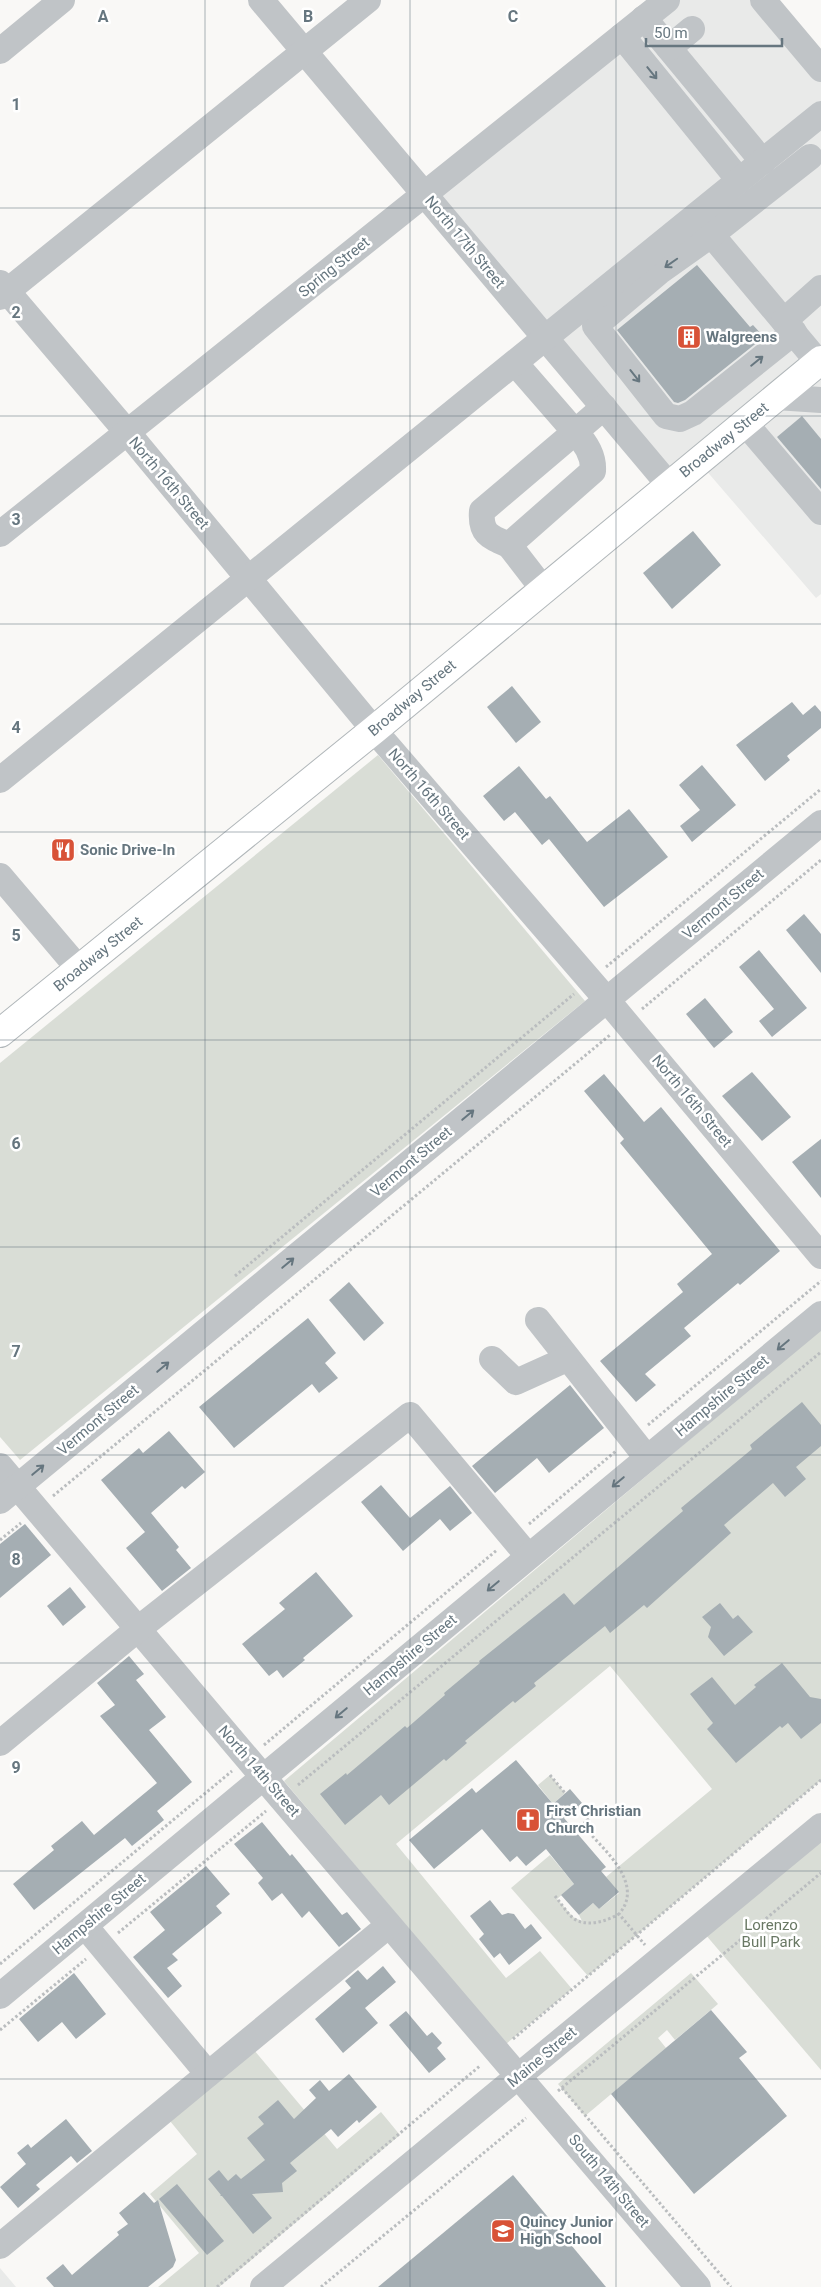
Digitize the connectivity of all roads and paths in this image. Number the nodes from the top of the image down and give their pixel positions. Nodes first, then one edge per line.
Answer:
1 (62, 0) edge
2 (261, 0) edge
3 (368, 0) edge
4 (667, 0) edge
5 (763, 0) edge
6 (644, 18) junction
7 (692, 29) dead end
8 (622, 36) junction
9 (669, 48) junction
10 (0, 51) edge
11 (304, 52) junction
12 (821, 69) edge
13 (821, 114) edge
14 (792, 138) junction
15 (762, 162) junction
16 (815, 163) edge
17 (739, 180) junction
18 (425, 194) junction
19 (703, 226) junction
20 (821, 288) edge
21 (2, 291) edge
22 (589, 317) junction
23 (789, 327) junction
24 (546, 338) junction
25 (820, 361) edge
26 (515, 363) junction
27 (776, 397) junction
28 (821, 400) edge
29 (604, 407) junction
30 (666, 416) junction
31 (745, 422) junction
32 (127, 432) junction
33 (574, 432) junction
34 (633, 442) junction
35 (669, 485) junction
36 (821, 512) edge
37 (0, 534) edge
38 (509, 545) junction
39 (248, 578) junction
40 (543, 590) junction
41 (374, 730) junction
42 (0, 780) edge
43 (821, 789) edge
44 (821, 823) edge
45 (821, 860) edge
46 (0, 876) edge
47 (79, 969) junction
48 (590, 980) junction
49 (607, 1000) junction
50 (626, 1022) junction
51 (0, 1033) edge
52 (821, 1256) edge
53 (232, 1279) dead end
54 (821, 1281) edge
55 (821, 1314) edge
56 (538, 1320) dead end
57 (821, 1352) edge
58 (492, 1359) dead end
59 (567, 1359) junction
60 (639, 1448) junction
61 (0, 1466) edge
62 (9, 1494) edge
63 (37, 1510) junction
64 (0, 1540) edge
65 (520, 1547) junction
66 (138, 1629) junction
67 (0, 1742) edge
68 (255, 1768) junction
69 (550, 1775) dead end
70 (821, 1780) edge
71 (565, 1793) dead end
72 (282, 1798) junction
73 (577, 1807) dead end
74 (821, 1826) edge
75 (821, 1873) edge
76 (555, 1896) dead end
77 (619, 1914) junction
78 (390, 1925) junction
79 (85, 1926) junction
80 (637, 1935) junction
81 (102, 1946) junction
82 (658, 1960) junction
83 (0, 1964) edge
84 (0, 1996) edge
85 (0, 2030) edge
86 (498, 2051) junction
87 (208, 2074) junction
88 (519, 2076) junction
89 (553, 2096) junction
90 (0, 2246) edge
91 (217, 2287) edge
92 (263, 2287) edge
93 (321, 2287) edge
94 (698, 2287) edge
95 (731, 2287) edge

1 - 10 street
2 - 11 street, North 17th Street
3 - 11 street
4 - 6 street, Spring Street
5 - 12 street
6 - 8 street, Spring Street
6 - 9 street
7 - 9 street
8 -> 17 street
8 - 18 street, Spring Street
9 - 15 street
11 - 18 street, North 17th Street
11 - 21 street
13 - 14 street
14 - 15 street
14 - 16 street
15 - 17 street
16 - 19 street
17 - 19 street
18 - 24 street, North 17th Street
18 - 32 street, Spring Street
19 - 22 street
19 - 23 street
20 - 23 street
21 - 32 street, North 16th Street
22 - 24 street
22 -> 30 street
23 - 25 street
30 -> 23 street
24 - 26 street
24 - 29 street, North 17th Street
25 - 27 main road, Broadway Street
26 - 33 street
26 - 39 street
27 - 28 street
27 - 31 main road, Broadway Street
29 - 33 street
29 - 34 street, North 17th Street
30 - 34 street
31 - 35 main road, Broadway Street
31 - 36 street
32 - 37 street, Spring Street
32 - 39 street, North 16th Street
33 - 38 street
33 - 38 street
34 - 35 street, North 17th Street
35 - 40 main road, Broadway Street
38 - 40 street
39 - 41 street, North 16th Street
39 - 42 street
40 - 41 main road, Broadway Street
41 - 47 main road, Broadway Street
41 - 48 street, North 16th Street
43 - 48 path
44 - 49 street, Vermont Street
45 - 50 path
46 - 47 street
47 - 51 main road, Broadway Street
48 - 49 street, North 16th Street
48 - 53 path
49 - 50 street, North 16th Street
62 -> 49 street, Vermont Street
50 - 52 street, North 16th Street
50 - 63 path
54 - 60 path
55 -> 60 street, Hampshire Street
56 - 59 street
57 - 72 path
58 - 59 street
59 - 60 street
60 -> 65 street, Hampshire Street
60 - 65 path
61 - 62 street, North 14th Street
62 - 63 street, North 14th Street
63 - 64 path
63 - 66 street, North 14th Street
65 - 66 street
65 -> 68 street, Hampshire Street
65 - 68 path
66 - 67 street
66 - 68 street, North 14th Street
68 - 72 street, North 14th Street
68 - 79 street, Hampshire Street
68 - 83 path
69 - 71 path
70 - 80 path
72 - 78 street, North 14th Street
72 - 81 path
73 - 77 path
74 - 82 street, Maine Street
75 - 89 path
76 - 77 path
77 - 80 path
78 - 86 street, North 14th Street
78 - 87 street
79 - 81 street
79 - 84 street, Hampshire Street
80 - 82 path
80 - 86 path
81 - 85 path
81 - 87 street
82 - 88 street, Maine Street
86 - 88 street, North 14th Street
86 - 91 path
87 - 90 street
88 - 89 street, South 14th Street
88 - 92 street, Maine Street
89 - 93 path
89 - 94 street, South 14th Street
89 - 95 path

